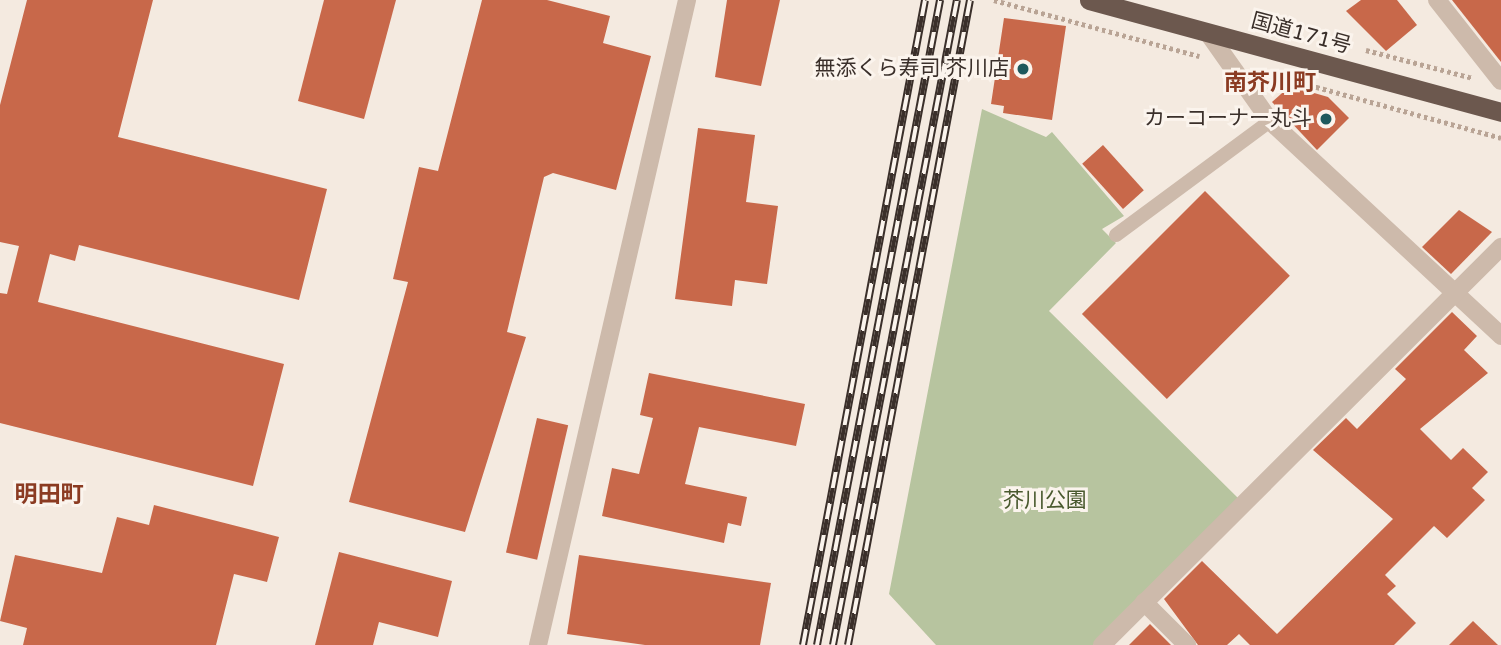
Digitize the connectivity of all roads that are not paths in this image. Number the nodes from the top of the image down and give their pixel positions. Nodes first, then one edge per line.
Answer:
1 (687, 0) edge
2 (1089, 0) edge
3 (1437, 0) edge
4 (1150, 8) edge
5 (1208, 33) junction
6 (1501, 81) edge
7 (1501, 112) edge
8 (1270, 121) junction
9 (1115, 234) dead end
10 (1501, 247) edge
11 (1453, 295) junction
12 (1501, 337) edge
13 (1144, 602) junction
14 (538, 645) edge
15 (1102, 645) edge
16 (1187, 645) edge

1 - 14 street
2 - 4 highway, 国道171号
3 - 6 street
4 - 5 highway, 国道171号
5 - 7 highway, 国道171号
5 - 8 street
8 - 9 lane
8 - 11 street
10 - 11 street
11 - 12 street
11 - 13 street
13 - 15 street
13 - 16 street

